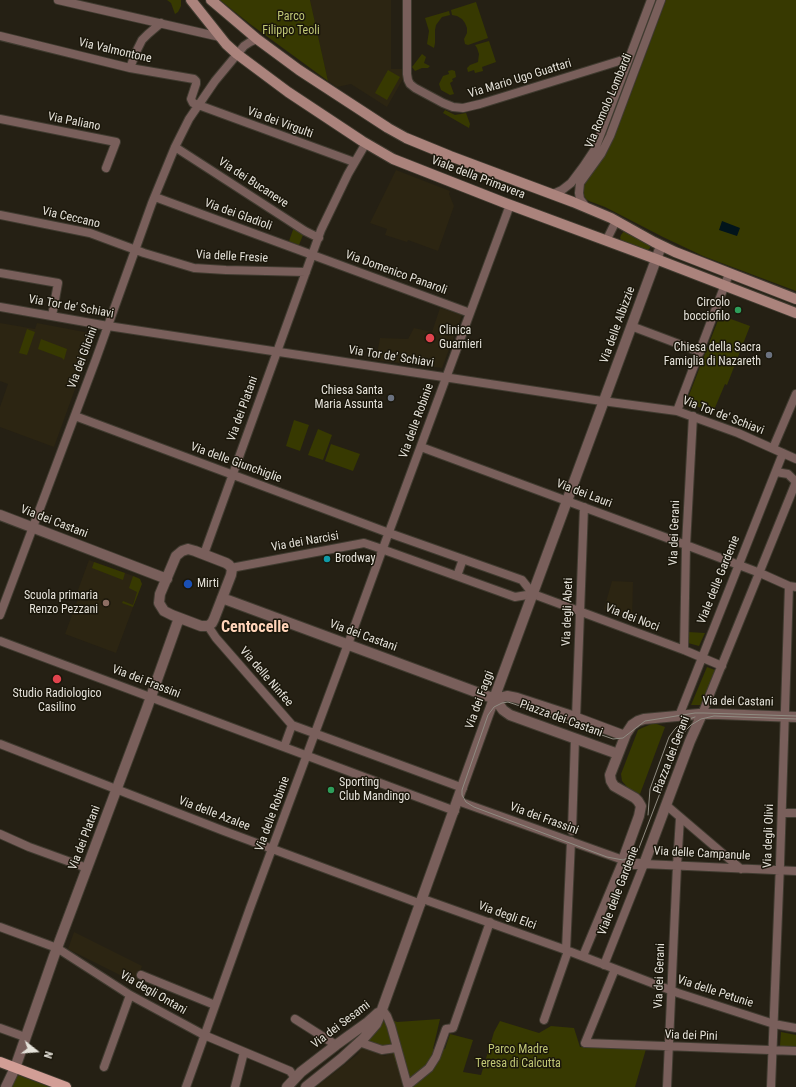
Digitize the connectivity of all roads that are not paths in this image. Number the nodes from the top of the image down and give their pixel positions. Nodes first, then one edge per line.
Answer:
1 (58, 0) edge
2 (191, 0) edge
3 (211, 0) edge
4 (407, 0) edge
5 (651, 0) edge
6 (661, 0) edge
7 (161, 23) junction
8 (0, 36) edge
9 (220, 37) junction
10 (257, 38) junction
11 (237, 54) junction
12 (629, 58) junction
13 (130, 68) junction
14 (198, 105) junction
15 (0, 119) edge
16 (366, 143) junction
17 (175, 147) junction
18 (354, 162) junction
19 (106, 168) dead end
20 (553, 194) junction
21 (154, 197) junction
22 (510, 205) junction
23 (586, 207) junction
24 (0, 215) edge
25 (616, 221) junction
26 (319, 238) junction
27 (606, 240) junction
28 (661, 246) junction
29 (136, 250) junction
30 (313, 255) junction
31 (656, 259) junction
32 (306, 272) junction
33 (0, 273) edge
34 (729, 274) junction
35 (725, 286) junction
36 (796, 298) edge
37 (0, 307) edge
38 (470, 313) junction
39 (796, 313) edge
40 (52, 316) junction
41 (108, 326) junction
42 (631, 326) junction
43 (278, 352) junction
44 (700, 352) junction
45 (446, 378) junction
46 (796, 394) edge
47 (604, 401) junction
48 (678, 410) junction
49 (75, 416) junction
50 (692, 416) junction
51 (421, 447) junction
52 (773, 448) junction
53 (783, 453) junction
54 (796, 459) edge
55 (776, 472) junction
56 (233, 475) junction
57 (796, 482) edge
58 (567, 500) junction
59 (584, 507) junction
60 (0, 515) edge
61 (33, 528) junction
62 (389, 533) junction
63 (686, 545) junction
64 (382, 549) junction
65 (204, 554) junction
66 (463, 559) junction
67 (739, 565) junction
68 (231, 568) junction
69 (760, 573) junction
70 (457, 576) junction
71 (167, 579) junction
72 (792, 587) edge
73 (533, 594) junction
74 (222, 598) junction
75 (580, 610) junction
76 (0, 615) edge
77 (179, 618) junction
78 (208, 626) junction
79 (0, 641) edge
80 (348, 645) junction
81 (684, 650) junction
82 (702, 658) junction
83 (722, 666) junction
84 (151, 697) junction
85 (494, 699) junction
86 (702, 714) junction
87 (679, 716) junction
88 (785, 717) junction
89 (796, 717) edge
90 (576, 718) junction
91 (292, 725) junction
92 (315, 733) junction
93 (625, 736) junction
94 (575, 738) junction
95 (0, 744) edge
96 (284, 747) junction
97 (618, 754) junction
98 (307, 755) junction
99 (463, 788) junction
100 (117, 789) junction
101 (666, 805) junction
102 (456, 806) junction
103 (641, 810) joint
104 (782, 813) junction
105 (796, 813) edge
106 (680, 818) junction
107 (572, 832) dead end
108 (0, 834) edge
109 (571, 841) junction
110 (272, 849) junction
111 (622, 860) junction
112 (644, 864) junction
113 (677, 866) junction
114 (87, 868) junction
115 (741, 869) junction
116 (780, 871) junction
117 (796, 872) edge
118 (422, 902) junction
119 (490, 922) junction
120 (0, 927) edge
121 (57, 948) junction
122 (567, 950) junction
123 (583, 956) junction
124 (604, 965) junction
125 (615, 969) junction
126 (141, 975) dead end
127 (672, 991) junction
128 (130, 995) junction
129 (215, 1005) junction
130 (382, 1009) junction
131 (295, 1019) dead end
132 (544, 1020) dead end
133 (774, 1024) junction
134 (0, 1028) edge
135 (796, 1028) edge
136 (204, 1035) junction
137 (25, 1037) junction
138 (359, 1042) junction
139 (336, 1045) junction
140 (669, 1047) junction
141 (396, 1048) junction
142 (773, 1051) junction
143 (796, 1051) edge
144 (244, 1052) junction
145 (321, 1056) junction
146 (0, 1062) edge
147 (104, 1066) dead end
148 (332, 1066) junction
149 (15, 1068) junction
150 (295, 1078) junction
151 (408, 1086) edge
152 (6, 1087) edge
153 (66, 1087) edge
154 (186, 1087) edge
155 (235, 1087) edge
156 (287, 1087) edge
157 (306, 1087) edge
158 (667, 1087) edge
159 (771, 1087) edge

1 - 7 street
2 - 9 main road, Viale della Primavera
3 - 10 main road, Viale della Primavera
4 - 12 street, Via Mario Ugo Guattari
5 - 12 street, Via Romolo Lombardi
6 - 23 street, Via Romolo Lombardi
7 - 9 street
7 - 13 street
8 - 13 street, Via Valmontone
9 - 11 main road, Viale della Primavera
10 - 11 street, Via dei Glicini
10 - 20 main road, Viale della Primavera
11 - 14 street, Via dei Glicini
11 - 16 main road, Viale della Primavera
12 - 20 street, Via Romolo Lombardi
13 - 14 street, Via Valmontone
14 - 17 street, Via dei Glicini
14 - 18 street, Via dei Virgulti
15 - 19 street, Via Paliano
16 - 18 street
16 - 22 main road, Viale della Primavera
17 - 21 street, Via dei Glicini
17 - 26 street, Via dei Bucaneve
18 - 26 street
20 - 23 main road, Viale della Primavera
21 - 29 street, Via dei Glicini
21 - 30 street, Via dei Gladioli
22 - 27 main road, Viale della Primavera
22 - 38 street, Via delle Robinie
23 - 25 main road, Viale della Primavera
24 - 29 street, Via Ceccano
25 - 27 street
25 - 28 main road, Viale della Primavera
26 - 30 street, Via dei Platani
27 - 31 main road, Viale della Primavera
28 - 31 street, Via delle Albizzie
28 - 34 main road, Viale della Primavera
29 - 32 street, Via delle Fresie
29 - 41 street, Via dei Glicini
30 - 32 street, Via dei Platani
30 - 38 street, Via Domenico Panaroli
31 - 35 main road, Viale della Primavera
31 - 42 street, Via delle Albizzie
32 - 43 street, Via dei Platani
33 - 40 street
34 - 35 street
34 - 36 main road, Viale della Primavera
35 - 39 main road, Viale della Primavera
35 - 44 street
37 - 40 street, Via Tor de' Schiavi
38 - 45 street, Via delle Robinie
40 - 41 street, Via Tor de' Schiavi
41 - 43 street, Via Tor de' Schiavi
41 - 49 street, Via dei Glicini
42 - 44 street
42 - 47 street, Via delle Albizzie
43 - 45 street, Via Tor de' Schiavi
43 - 56 street, Via dei Platani
44 - 48 street
45 - 47 street, Via Tor de' Schiavi
45 - 51 street, Via delle Robinie
46 - 52 street
47 - 48 street, Via Tor de' Schiavi
47 - 58 street, Via dei Faggi
48 - 50 street, Via Tor de' Schiavi
49 - 56 street, Via delle Giunchiglie
49 - 61 street, Via dei Glicini
50 - 52 street, Via Tor de' Schiavi
50 - 63 street, Via dei Gerani
51 - 58 street, Via dei Lauri
51 - 62 street, Via delle Robinie
52 - 53 street, Via Tor de' Schiavi
53 - 54 street, Via Tor de' Schiavi
53 - 55 street, Viale delle Gardenie
55 - 57 street
55 - 67 street, Viale delle Gardenie
56 - 62 street, Via delle Giunchiglie
56 - 65 street, Via dei Platani
57 - 69 street
58 - 59 street, Via dei Lauri
58 - 73 street, Via dei Faggi
59 - 63 street, Via dei Lauri
59 - 75 street, Via degli Abeti
60 - 61 street, Via dei Castani
61 - 71 street, Via dei Castani
61 - 76 street, Via dei Glicini
62 - 64 street, Via delle Robinie
62 - 66 street, Via dei Noci
63 - 67 street, Via dei Lauri
63 - 81 street, Via dei Gerani
64 - 68 street, Via dei Narcisi
64 - 70 street, Via dei Noci
64 - 80 street, Via delle Robinie
65 - 68 street
65 - 71 street
66 - 70 street
66 - 73 street, Via dei Noci
67 - 69 street, Via dei Lauri
67 - 82 street, Viale delle Gardenie
68 - 74 street
69 - 72 street, Via dei Lauri
69 - 83 street
70 - 73 street, Via dei Noci
71 - 77 street
72 - 88 street, Via degli Olivi
73 - 75 street, Via dei Noci
73 - 85 street, Via dei Faggi
74 - 78 street
74 - 80 street, Via dei Castani
75 - 81 street, Via dei Noci
75 - 90 street, Via degli Abeti
77 - 78 street
77 - 84 street, Via dei Platani
78 - 91 street, Via delle Ninfee
79 - 84 street, Via dei Frassini
80 - 85 street, Via dei Castani
80 - 92 street, Via delle Robinie
81 - 82 street, Via dei Noci
82 - 83 street, Via dei Noci
82 - 87 street, Viale delle Gardenie
83 - 86 street
84 - 96 street, Via dei Frassini
84 - 100 street, Via dei Platani
85 - 90 street, Piazza dei Castani
85 - 94 street, Piazza dei Castani
85 - 99 street, Via dei Faggi
86 - 87 street, Via dei Castani
86 - 88 street, Via dei Castani
86 - 101 street, Piazza dei Gerani
87 - 93 street, Piazza dei Gerani
88 - 89 street, Via dei Castani
88 - 104 street, Via degli Olivi
90 - 93 street, Piazza dei Castani
91 - 92 street
91 - 96 street
92 - 98 street, Via delle Robinie
92 - 99 street
93 - 97 street, Piazza dei Gerani
94 - 97 street, Piazza dei Castani
94 - 107 street
95 - 100 street, Via delle Azalee
96 - 98 street, Via dei Frassini
97 - 103 street, Piazza dei Gerani
98 - 102 street, Via dei Frassini
98 - 110 street, Via delle Robinie
99 - 102 street, Via dei Faggi
100 - 110 street, Via delle Azalee
100 - 114 street, Via dei Platani
101 - 106 street
101 - 112 street, Viale delle Gardenie
102 - 109 street, Via dei Frassini
102 - 118 street, Via dei Faggi
103 - 111 street, Viale delle Gardenie
104 - 105 street
104 - 116 street, Via degli Olivi
106 - 113 street, Via dei Gerani
106 - 115 street
108 - 114 street
109 - 111 street, Via dei Frassini
109 - 122 street
110 - 118 street, Via delle Azalee
110 - 129 street, Via delle Robinie
111 - 112 street, Via delle Campanule
111 - 123 street, Viale delle Gardenie
112 - 113 street, Via delle Campanule
112 - 124 street, Viale delle Gardenie
113 - 115 street, Via delle Campanule
113 - 127 street, Via dei Gerani
114 - 121 street, Via dei Platani
115 - 116 street, Via delle Campanule
116 - 117 street, Via delle Campanule
116 - 133 street, Via degli Olivi
118 - 119 street, Via degli Elci
118 - 130 street, Via dei Faggi
119 - 122 street, Via degli Elci
119 - 151 street
120 - 121 street, Via degli Ontani
121 - 128 street, Via degli Ontani
121 - 137 street, Via dei Platani
122 - 123 street, Via degli Elci
122 - 132 street
123 - 124 street, Via delle Petunie
124 - 125 street, Via delle Petunie
125 - 127 street, Via delle Petunie
125 - 140 street, Via dei Pini
126 - 129 street
127 - 133 street, Via delle Petunie
127 - 140 street, Via dei Gerani
128 - 136 street, Via degli Ontani
128 - 147 street
129 - 136 street, Via delle Robinie
130 - 138 street, Via dei Sesami
130 - 139 street, Via dei Sesami
130 - 141 street
131 - 139 street
133 - 135 street
133 - 142 street, Via degli Olivi
134 - 137 street
136 - 144 street, Via degli Ontani
136 - 154 street, Via delle Robinie
137 - 149 street, Via dei Platani
138 - 141 street
138 - 148 street, Via dei Sesami
139 - 145 street, Via dei Sesami
140 - 142 street, Via dei Pini
140 - 158 street, Via dei Gerani
141 - 151 street
142 - 143 street, Via dei Pini
142 - 159 street, Via degli Olivi
144 - 150 street, Via degli Ontani
144 - 155 street
145 - 148 street
145 - 150 street, Via dei Sesami
146 - 149 main road
148 - 157 street, Via dei Sesami
149 - 152 street, Via dei Platani
149 - 153 main road
150 - 156 street, Via dei Sesami

